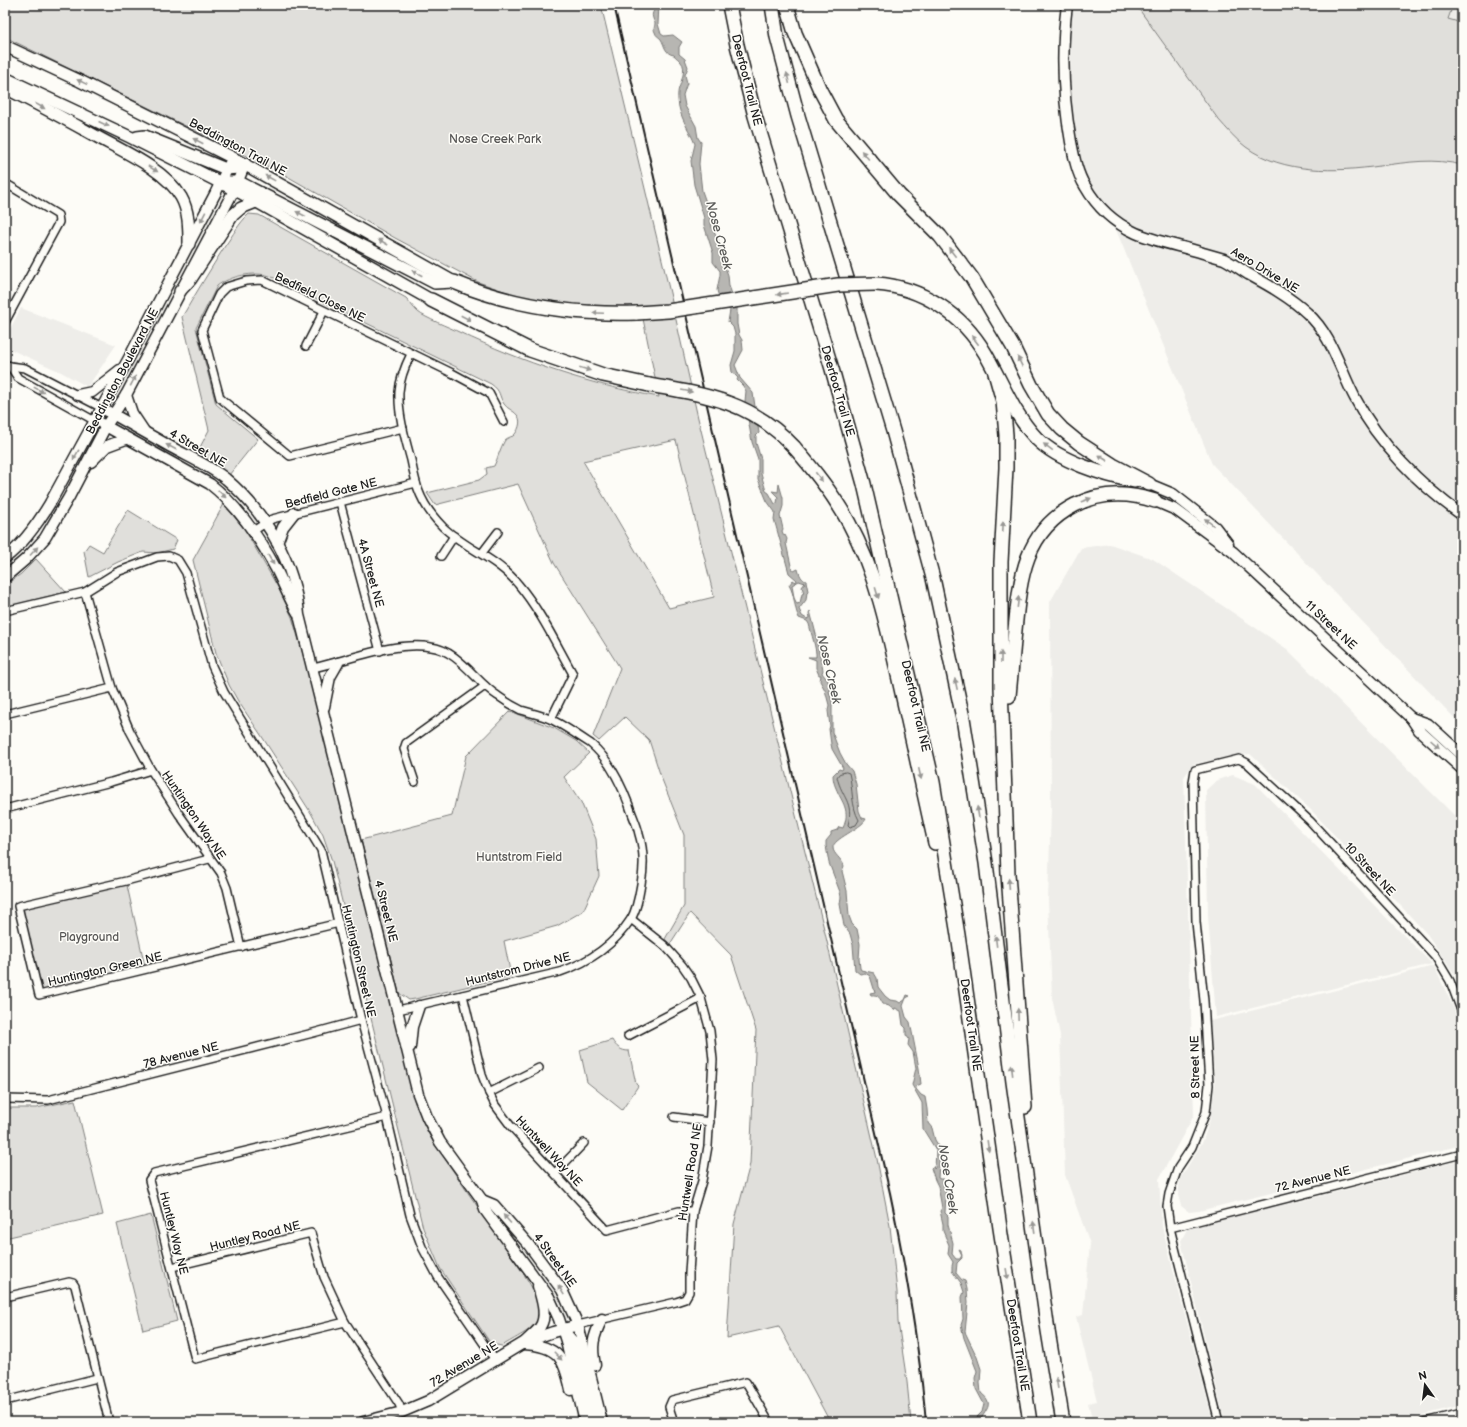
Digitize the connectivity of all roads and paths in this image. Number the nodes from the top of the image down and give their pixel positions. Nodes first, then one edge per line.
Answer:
1 (729, 5) edge
2 (772, 5) edge
3 (787, 5) edge
4 (1067, 5) edge
5 (5, 46) edge
6 (5, 78) edge
7 (5, 88) edge
8 (130, 137) junction
9 (233, 158) junction
10 (245, 164) junction
11 (226, 169) junction
12 (220, 182) junction
13 (5, 183) edge
14 (236, 186) junction
15 (256, 202) junction
16 (189, 244) junction
17 (454, 282) junction
18 (180, 291) junction
19 (431, 300) joint
20 (324, 312) junction
21 (5, 322) edge
22 (306, 346) dead end
23 (411, 354) junction
24 (7, 365) edge
25 (124, 367) junction
26 (995, 373) junction
27 (78, 395) junction
28 (126, 395) junction
29 (102, 408) junction
30 (114, 414) junction
31 (95, 420) junction
32 (504, 422) dead end
33 (106, 426) junction
34 (403, 428) junction
35 (145, 433) junction
36 (126, 438) junction
37 (84, 469) junction
38 (416, 483) junction
39 (1149, 484) junction
40 (1155, 501) joint
41 (340, 502) junction
42 (294, 513) junction
43 (1462, 515) edge
44 (265, 522) junction
45 (253, 531) junction
46 (498, 532) dead end
47 (454, 536) junction
48 (277, 543) junction
49 (1234, 552) junction
50 (482, 554) junction
51 (441, 556) dead end
52 (5, 558) edge
53 (5, 577) edge
54 (85, 592) junction
55 (5, 612) edge
56 (299, 615) junction
57 (380, 651) junction
58 (338, 662) junction
59 (313, 668) junction
60 (485, 686) junction
61 (112, 688) junction
62 (323, 713) junction
63 (5, 714) edge
64 (1411, 718) junction
65 (550, 719) junction
66 (1462, 755) edge
67 (1004, 766) junction
68 (1462, 769) edge
69 (151, 770) junction
70 (1195, 770) joint
71 (415, 782) dead end
72 (5, 809) edge
73 (209, 859) junction
74 (631, 918) junction
75 (339, 923) junction
76 (958, 935) junction
77 (241, 948) junction
78 (463, 995) junction
79 (701, 998) junction
80 (419, 1006) junction
81 (398, 1010) junction
82 (1462, 1014) edge
83 (361, 1020) junction
84 (628, 1036) dead end
85 (409, 1059) junction
86 (539, 1068) dead end
87 (489, 1093) junction
88 (5, 1099) edge
89 (387, 1117) junction
90 (674, 1117) dead end
91 (710, 1122) junction
92 (584, 1143) dead end
93 (1023, 1150) junction
94 (1462, 1154) edge
95 (555, 1173) junction
96 (482, 1200) junction
97 (694, 1212) junction
98 (1170, 1228) junction
99 (172, 1268) junction
100 (537, 1280) junction
101 (5, 1297) edge
102 (602, 1319) junction
103 (345, 1322) junction
104 (578, 1325) junction
105 (563, 1329) junction
106 (524, 1343) junction
107 (495, 1360) junction
108 (97, 1378) junction
109 (5, 1399) edge
110 (402, 1412) junction
111 (1462, 1413) edge
112 (109, 1422) edge
113 (363, 1422) edge
114 (579, 1422) edge
115 (585, 1422) edge
116 (594, 1422) edge
117 (602, 1422) edge
118 (606, 1422) edge
119 (674, 1422) edge
120 (769, 1422) edge
121 (1030, 1422) edge
122 (1063, 1422) edge
123 (1219, 1422) edge
124 (1424, 1422) edge

1 - 76 highway, Deerfoot Trail NE
93 -> 2 highway
39 -> 3 highway
4 - 43 main road, Aero Drive NE
9 -> 5 main road, Beddington Trail NE
6 -> 8 main road
7 -> 16 main road
8 - 11 main road
8 - 12 main road
9 - 10 main road, Beddington Trail NE
9 - 11 main road, Beddington Boulevard NE
10 - 11 main road
10 - 14 main road, Beddington Boulevard NE
17 -> 10 main road, Beddington Trail NE
11 - 12 main road, Beddington Boulevard NE
12 - 14 main road
12 -> 16 main road, Beddington Boulevard NE
13 - 21 street
14 - 15 main road
17 -> 14 main road
14 - 18 main road, Beddington Boulevard NE
15 - 18 main road
15 - 19 main road
16 - 25 main road, Beddington Boulevard NE
26 -> 17 highway, bridge
28 -> 18 main road, Beddington Boulevard NE
19 -> 76 highway, bridge
20 - 22 street
20 - 23 street, Bedfield Close NE
20 - 34 street, Bedfield Close NE
23 - 32 street, Bedfield Close NE
23 - 34 street
24 - 27 street
24 -> 31 street
25 - 27 main road
25 - 29 main road, Beddington Boulevard NE
39 -> 26 highway
67 -> 26 highway
27 - 29 street
28 - 30 main road, Beddington Boulevard NE
28 - 35 main road
29 - 30 main road, 4 Street NE
29 - 31 main road, Beddington Boulevard NE
30 - 33 main road, Beddington Boulevard NE
30 - 35 main road, 4 Street NE
31 - 33 main road, 4 Street NE
31 -> 52 main road, Beddington Boulevard NE
33 - 36 main road, 4 Street NE
33 - 37 main road, Beddington Boulevard NE
34 - 38 street
44 -> 35 main road, 4 Street NE
36 - 37 main road
36 -> 45 main road, 4 Street NE
53 -> 37 main road, Beddington Boulevard NE
38 - 41 street, Bedfield Gate NE
38 - 47 street
49 -> 39 main road, 11 Street NE
40 - 49 main road, 11 Street NE
67 -> 40 highway
41 - 42 street, Bedfield Gate NE
41 - 57 street, 4A Street NE
42 - 44 street, Bedfield Gate NE
42 - 48 main road
44 - 45 street, Bedfield Gate NE
44 - 48 main road, 4 Street NE
45 -> 56 main road, 4 Street NE
46 - 50 street
47 - 50 street
47 - 51 street
48 - 56 main road, 4 Street NE
49 - 64 main road, 11 Street NE
50 - 65 street
54 - 55 street
54 - 61 street
54 - 75 street, Huntington Street NE
56 - 59 main road, 4 Street NE
57 - 58 street, Huntstrom Drive NE
57 - 60 street, Huntstrom Drive NE
58 - 59 street, Huntstrom Drive NE
58 - 62 main road
59 - 62 main road, 4 Street NE
60 - 65 street, Huntstrom Drive NE
60 - 71 street
61 - 63 street
61 - 69 street
62 - 81 main road, 4 Street NE
64 - 66 main road, 11 Street NE
64 -> 68 main road, 11 Street NE
65 - 74 street, Huntstrom Drive NE
93 -> 67 highway
69 - 72 street, Huntington Way NE
69 - 73 street, Huntington Way NE
70 - 82 street, 10 Street NE
70 - 98 street, 8 Street NE
73 - 77 street, Huntington Way NE
73 - 77 street, Huntington Green NE
74 - 78 street, Huntstrom Drive NE
74 - 79 street, Huntwell Road NE
75 - 77 street, Huntington Green NE
75 - 83 street, Huntington Street NE
76 -> 121 highway, Deerfoot Trail NE
78 - 80 street, Huntstrom Drive NE
78 - 87 street, Huntwell Way NE
79 - 84 street
79 - 91 street, Huntwell Road NE
80 - 81 street, Huntstrom Drive NE
80 - 85 main road
81 - 85 main road, 4 Street NE
83 - 88 street, 78 Avenue NE
83 - 89 street, Huntington Street NE
85 - 96 main road, 4 Street NE
86 - 87 street
87 - 95 street, Huntwell Way NE
89 - 99 street, Huntley Way NE
89 - 107 street, Huntington Street NE
90 - 91 street
91 - 97 street, Huntwell Road NE
92 - 95 street
122 -> 93 highway
94 - 98 street, 72 Avenue NE
95 - 97 street, Huntwell Way NE
96 - 100 main road, 4 Street NE
104 -> 96 main road, 4 Street NE
97 - 102 street, Huntwell Road NE
98 - 123 street, 8 Street NE
99 - 103 street, Huntley Road NE
99 - 103 street, Huntley Way NE
100 - 105 main road, 4 Street NE
100 - 106 main road
101 - 108 street
102 - 104 street, Huntwell Road NE
102 - 118 main road
103 - 110 street, Huntley Road NE
104 - 105 main road, 72 Avenue NE
104 - 117 main road, 4 Street NE
105 - 106 main road, 72 Avenue NE
105 - 115 main road, 4 Street NE
105 - 116 main road
106 - 107 main road, 72 Avenue NE
106 -> 114 main road
107 - 110 main road, 72 Avenue NE
108 - 109 street
108 - 112 street
110 - 113 main road, 72 Avenue NE
111 - 124 street
119 - 120 street

